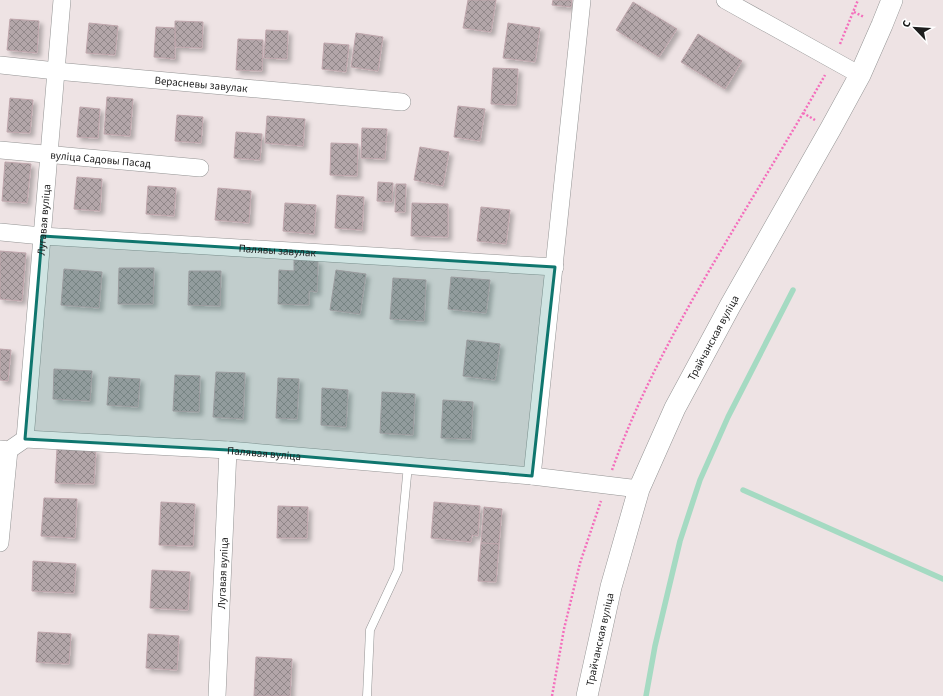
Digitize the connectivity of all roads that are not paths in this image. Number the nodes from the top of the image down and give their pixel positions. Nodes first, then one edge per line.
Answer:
1 (62, 0) edge
2 (582, 0) edge
3 (726, 0) edge
4 (892, 0) edge
5 (0, 65) edge
6 (56, 71) junction
7 (860, 75) junction
8 (402, 102) dead end
9 (0, 150) edge
10 (50, 155) junction
11 (200, 168) dead end
12 (0, 232) edge
13 (42, 236) junction
14 (555, 267) junction
15 (25, 439) junction
16 (5, 450) edge
17 (228, 450) junction
18 (408, 466) junction
19 (532, 476) junction
20 (639, 489) junction
21 (0, 543) edge
22 (218, 696) edge
23 (367, 696) edge
24 (587, 696) edge

1 - 6 street, Лугавая вуліца
2 - 14 street
3 - 7 street
4 - 7 street, Трайчанская вуліца
5 - 6 street, Верасневы завулак
6 - 8 street, Верасневы завулак
6 - 10 street, Лугавая вуліца
7 - 20 street, Трайчанская вуліца
9 - 10 street, вуліца Садовы Пасад
10 - 11 street, вуліца Садовы Пасад
10 - 13 street, Лугавая вуліца
12 - 13 street, Палявы завулак
13 - 14 street, Палявы завулак
13 - 15 street, Лугавая вуліца
14 - 19 street
15 - 16 street
15 - 17 street, Палявая вуліца
16 - 21 street
17 - 18 street, Палявая вуліца
17 - 22 street, Лугавая вуліца
18 - 19 street, Палявая вуліца
18 - 23 lane
19 - 20 street, Палявая вуліца
20 - 24 street, Трайчанская вуліца

